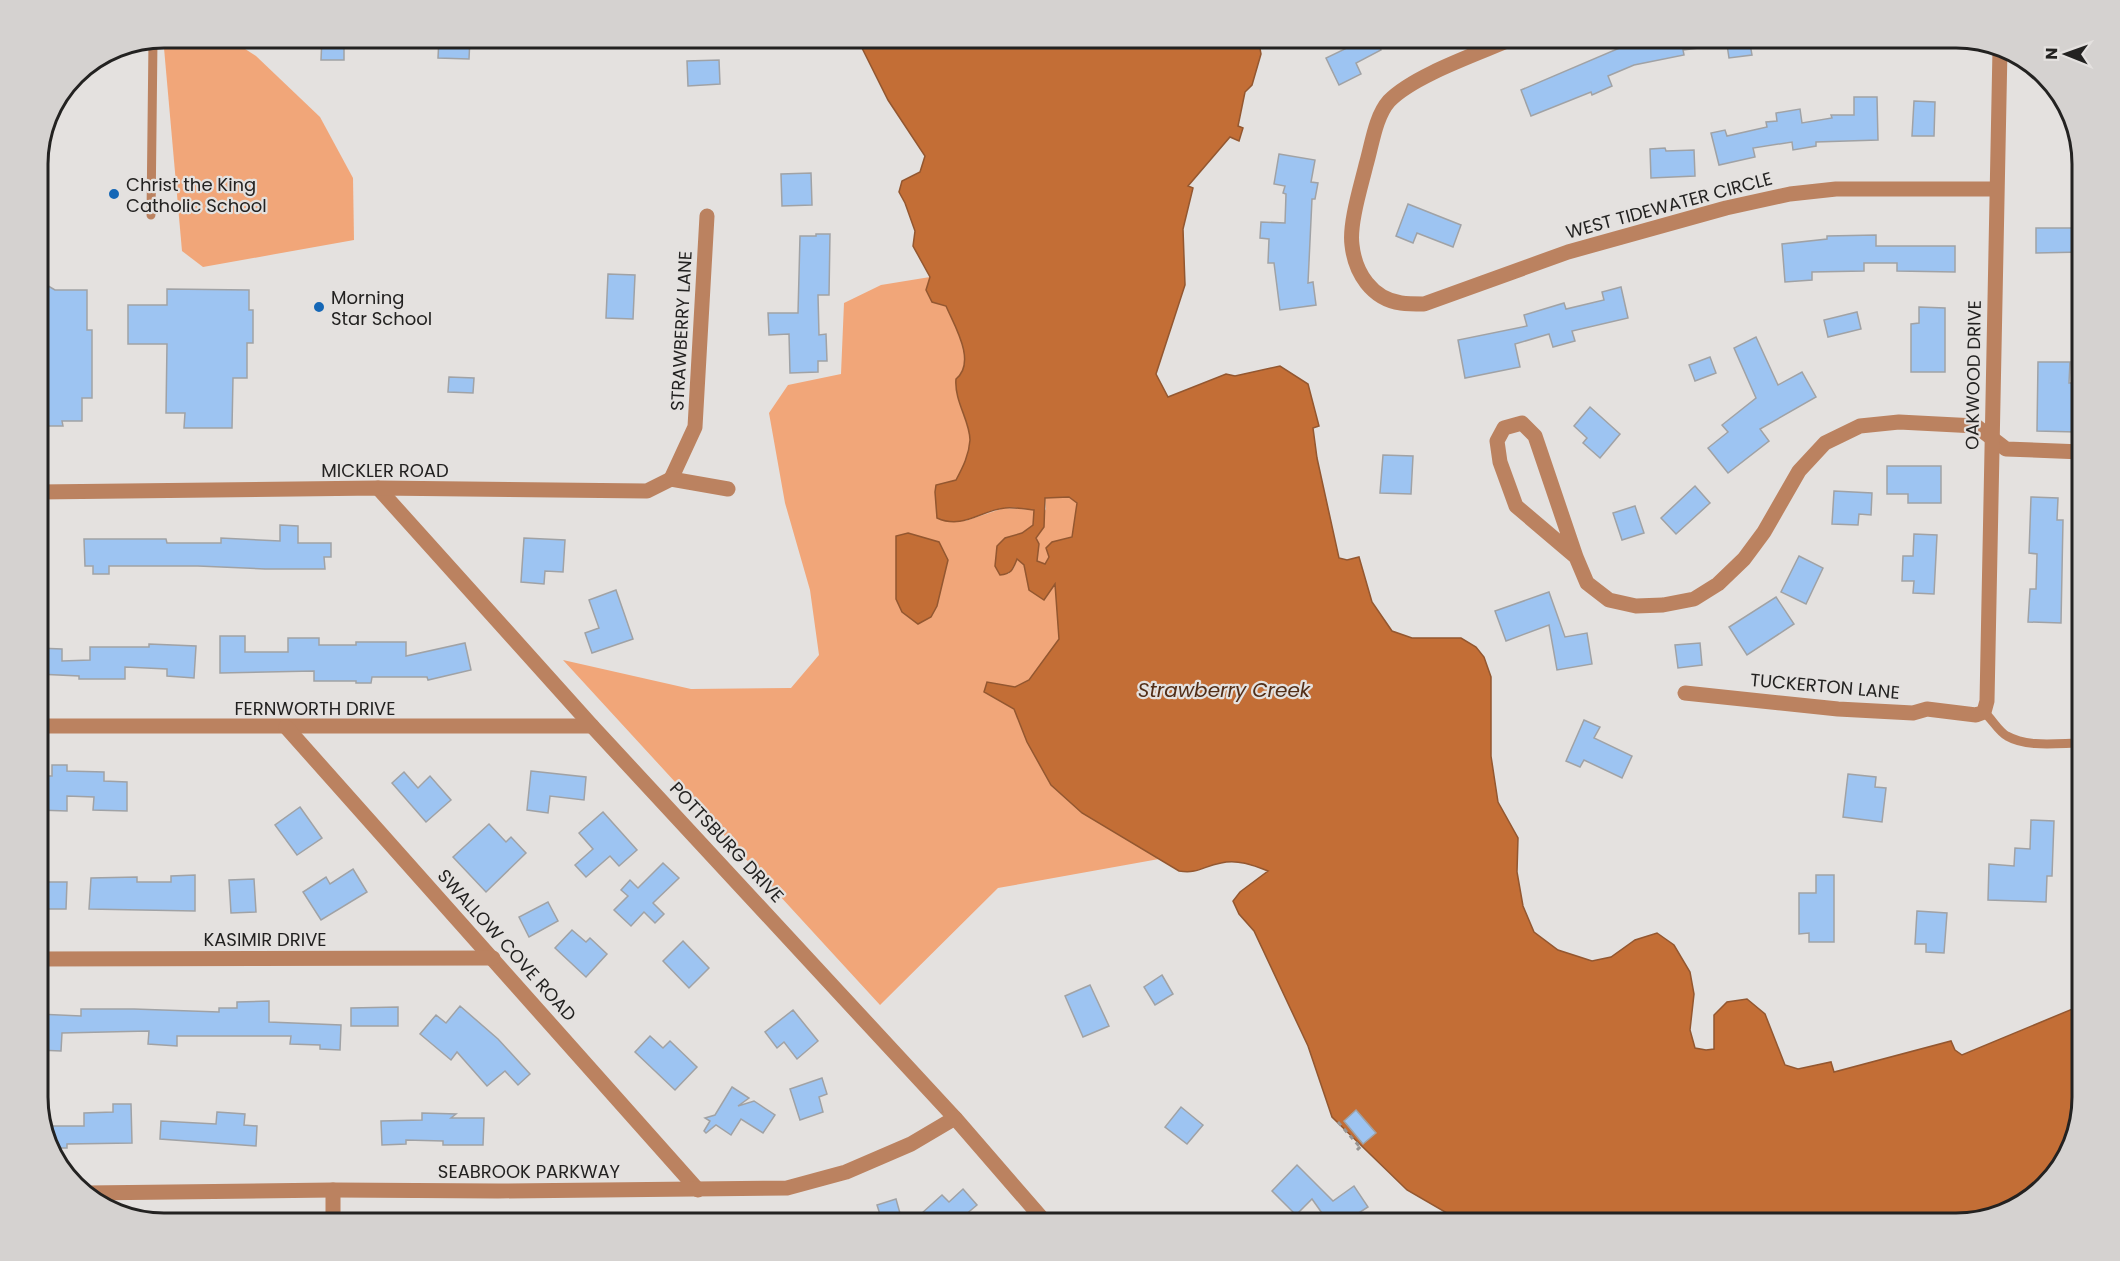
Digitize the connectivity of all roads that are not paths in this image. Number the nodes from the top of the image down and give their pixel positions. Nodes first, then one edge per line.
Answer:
1 (1491, 48) edge
2 (153, 49) edge
3 (2000, 57) edge
4 (1996, 189) junction
5 (151, 215) dead end
6 (707, 216) dead end
7 (1991, 439) junction
8 (2072, 452) edge
9 (671, 479) junction
10 (378, 488) junction
11 (728, 489) dead end
12 (48, 492) edge
13 (1576, 557) junction
14 (1685, 693) dead end
15 (1986, 707) junction
16 (48, 726) edge
17 (592, 726) junction
18 (286, 728) junction
19 (2072, 743) edge
20 (493, 958) junction
21 (48, 959) edge
22 (955, 1118) junction
23 (333, 1190) junction
24 (698, 1190) junction
25 (100, 1193) edge
26 (333, 1213) edge
27 (1037, 1213) edge

1 - 4 street, WEST TIDEWATER CIRCLE
2 - 5 lane
3 - 4 street, OAKWOOD DRIVE
4 - 7 street, OAKWOOD DRIVE
6 - 9 street, STRAWBERRY LANE
7 - 8 street
7 - 13 street
7 - 15 street, OAKWOOD DRIVE
9 - 10 street, MICKLER ROAD
9 - 11 street
10 - 12 street, MICKLER ROAD
10 - 17 street, POTTSBURG DRIVE
13 - 13 street
14 - 15 street, TUCKERTON LANE
15 - 19 lane
16 - 18 street, FERNWORTH DRIVE
17 - 18 street, FERNWORTH DRIVE
17 - 22 street, POTTSBURG DRIVE
18 - 20 street, SWALLOW COVE ROAD
20 - 21 street, KASIMIR DRIVE
20 - 24 street, SWALLOW COVE ROAD
22 - 24 street, SEABROOK PARKWAY
22 - 27 street, POTTSBURG DRIVE
23 - 24 street, SEABROOK PARKWAY
23 - 25 street, SEABROOK PARKWAY
23 - 26 street

